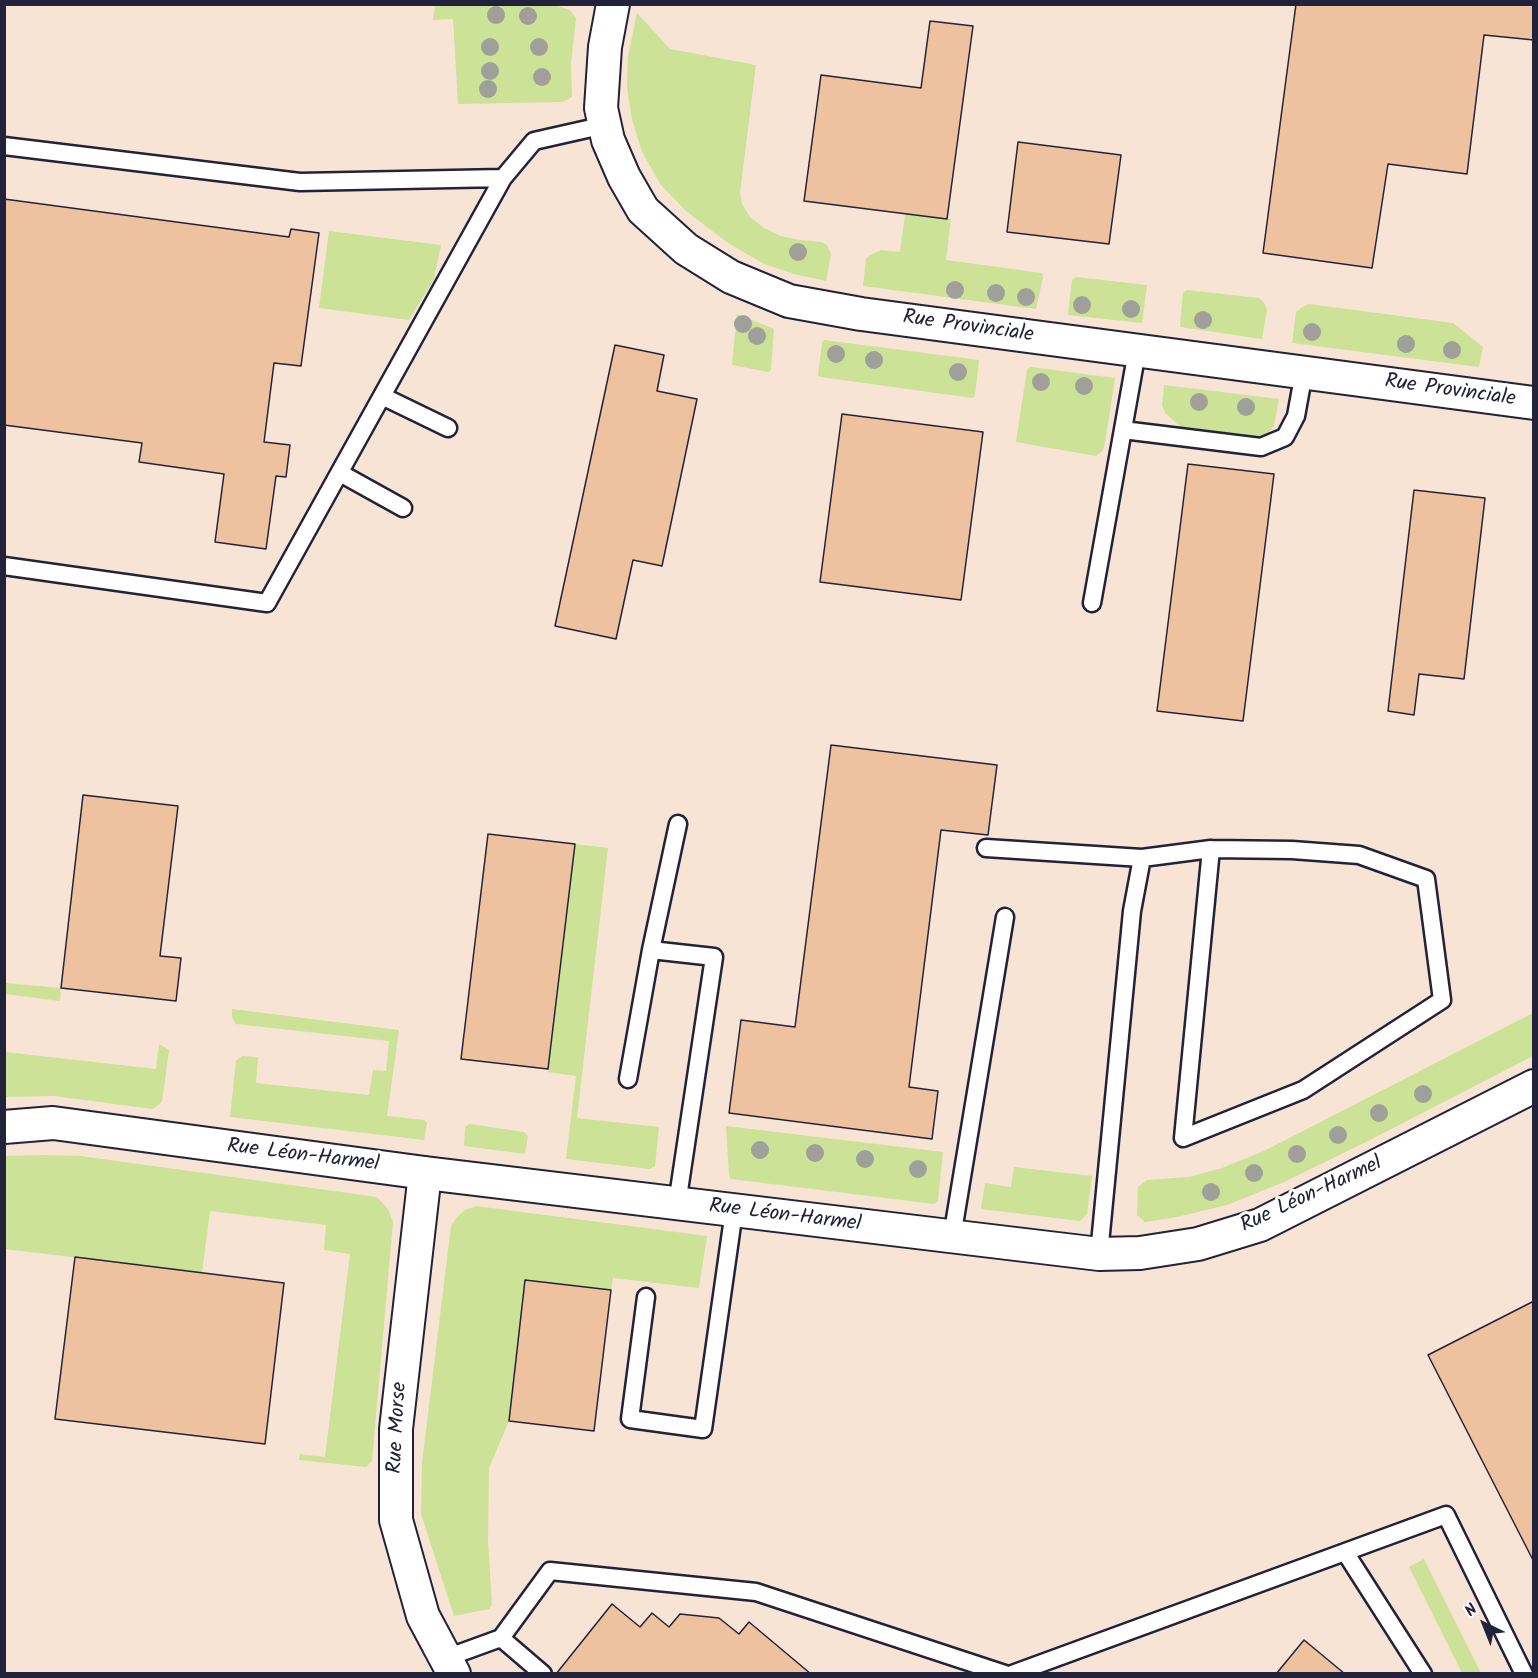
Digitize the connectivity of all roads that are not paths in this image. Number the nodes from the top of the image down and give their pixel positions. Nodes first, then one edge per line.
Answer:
1 (613, 4) edge
2 (605, 125) junction
3 (4, 146) edge
4 (503, 178) junction
5 (1137, 351) junction
6 (1304, 372) junction
7 (382, 396) junction
8 (1533, 403) edge
9 (448, 428) dead end
10 (1123, 430) junction
11 (340, 473) junction
12 (403, 508) dead end
13 (4, 566) edge
14 (1092, 603) dead end
15 (678, 824) dead end
16 (986, 848) dead end
17 (1211, 849) junction
18 (1142, 858) junction
19 (1005, 917) dead end
20 (651, 950) junction
21 (628, 1079) dead end
22 (1533, 1086) edge
23 (4, 1126) edge
24 (425, 1173) junction
25 (677, 1204) junction
26 (734, 1211) junction
27 (952, 1237) junction
28 (1099, 1254) junction
29 (646, 1297) dead end
30 (1345, 1552) junction
31 (501, 1638) junction
32 (450, 1666) edge
33 (543, 1674) edge
34 (1005, 1674) edge
35 (1012, 1674) edge
36 (1423, 1674) edge
37 (1524, 1674) edge

1 - 2 street, Rue Provinciale
2 - 4 lane
2 - 5 street, Rue Provinciale
3 - 4 lane
4 - 7 lane
5 - 6 street, Rue Provinciale
5 - 10 lane
6 - 8 street, Rue Provinciale
6 - 10 lane
7 - 9 lane
7 - 11 lane
10 - 14 lane
11 - 12 lane
11 - 13 lane
15 - 20 lane
16 - 18 lane
17 - 17 lane
17 - 18 lane
18 - 28 lane
19 - 27 lane
20 - 21 lane
20 - 25 lane
22 - 28 street, Rue Léon-Harmel
23 - 24 street, Rue Léon-Harmel
24 - 25 street, Rue Léon-Harmel
24 - 32 street, Rue Morse
25 - 26 street, Rue Léon-Harmel
26 - 27 street, Rue Léon-Harmel
26 - 29 lane
27 - 28 street, Rue Léon-Harmel
30 - 35 lane
30 - 36 lane
30 - 37 lane
31 - 32 lane
31 - 33 lane
31 - 34 lane

